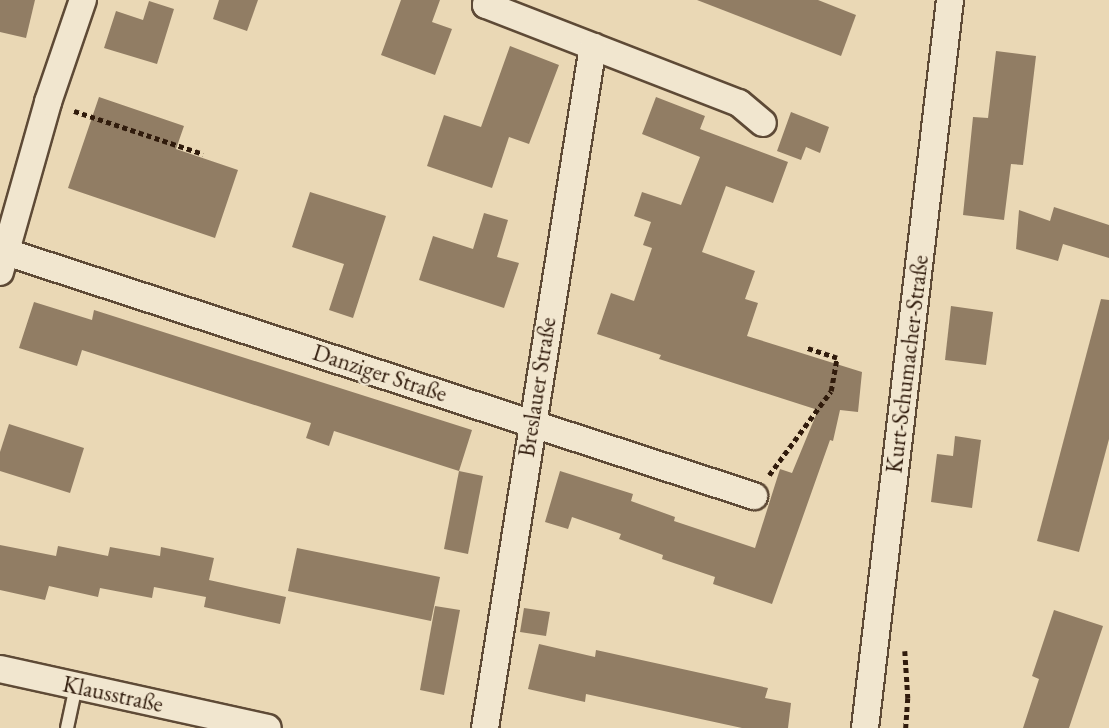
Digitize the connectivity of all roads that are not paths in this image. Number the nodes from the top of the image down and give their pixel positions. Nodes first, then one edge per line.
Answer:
1 (83, 0) edge
2 (487, 0) edge
3 (950, 0) edge
4 (593, 46) junction
5 (763, 123) dead end
6 (3, 262) edge
7 (532, 422) junction
8 (754, 496) road end
9 (0, 669) edge
10 (76, 686) junction
11 (67, 728) edge
12 (264, 728) edge
13 (485, 728) edge
14 (865, 728) edge

1 - 6 street
2 - 4 street
3 - 14 street, Kurt-Schumacher-Straße
4 - 5 street
4 - 7 street, Breslauer Straße
6 - 7 street, Danziger Straße
7 - 8 street, Danziger Straße
7 - 13 street, Breslauer Straße
9 - 10 street, Klausstraße
10 - 11 lane
10 - 12 street, Klausstraße

